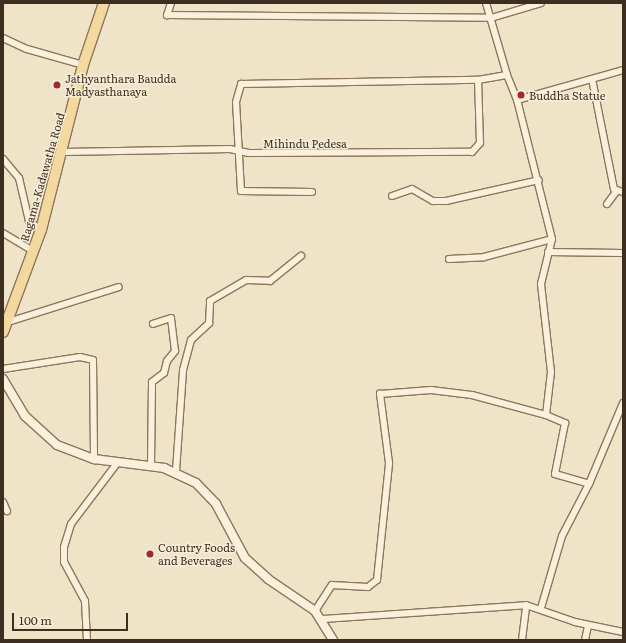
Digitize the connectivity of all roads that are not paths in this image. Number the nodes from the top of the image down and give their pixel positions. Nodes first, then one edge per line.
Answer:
1 (104, 3) edge
2 (171, 3) edge
3 (486, 3) edge
4 (541, 3) edge
5 (491, 18) junction
6 (3, 38) edge
7 (83, 65) junction
8 (623, 70) edge
9 (507, 75) junction
10 (592, 79) junction
11 (478, 80) junction
12 (517, 100) junction
13 (240, 151) junction
14 (63, 152) junction
15 (3, 159) edge
16 (539, 180) junction
17 (312, 192) dead end
18 (616, 192) junction
19 (623, 192) edge
20 (392, 196) dead end
21 (607, 204) dead end
22 (41, 230) junction
23 (3, 233) edge
24 (552, 239) junction
25 (33, 251) junction
26 (548, 252) junction
27 (623, 253) edge
28 (301, 256) dead end
29 (449, 259) dead end
30 (119, 287) dead end
31 (8, 322) junction
32 (153, 324) dead end
33 (3, 332) edge
34 (3, 369) edge
35 (3, 379) edge
36 (623, 403) edge
37 (546, 415) junction
38 (94, 459) junction
39 (118, 462) junction
40 (151, 465) junction
41 (176, 471) junction
42 (589, 484) junction
43 (3, 502) edge
44 (7, 511) dead end
45 (526, 605) junction
46 (541, 608) junction
47 (315, 611) junction
48 (323, 619) junction
49 (588, 626) junction
50 (623, 632) edge
51 (87, 640) edge
52 (333, 640) edge
53 (522, 640) edge
54 (585, 640) edge

1 - 7 main road, Ragama-Kadawatha Road
2 - 5 street
3 - 5 street
4 - 5 street
5 - 9 street
6 - 7 street
7 - 14 main road, Ragama-Kadawatha Road
8 - 10 street
9 - 11 street
9 - 12 street
10 - 12 street
10 - 18 street
11 - 13 street
11 - 13 street, Mihindu Pedesa
12 - 16 street
13 - 14 street, Mihindu Pedesa
13 - 17 street
14 - 22 main road, Ragama-Kadawatha Road
15 - 22 street
16 - 20 street
16 - 24 street
18 - 19 street
18 - 21 street
22 - 25 main road, Ragama-Kadawatha Road
23 - 25 street
24 - 26 street
24 - 29 street
25 - 31 main road, Ragama-Kadawatha Road
26 - 27 street
26 - 37 street
28 - 41 street
30 - 31 street
31 - 33 main road, Ragama-Kadawatha Road
32 - 40 street
34 - 38 street
35 - 38 street
36 - 42 street
37 - 42 street
37 - 47 street
38 - 39 street
39 - 40 street
39 - 51 street
40 - 41 street
41 - 47 street
42 - 46 street
43 - 44 street
45 - 46 street
45 - 48 street
45 - 53 street
46 - 49 street
47 - 48 street
48 - 52 street
49 - 50 street
49 - 54 street

